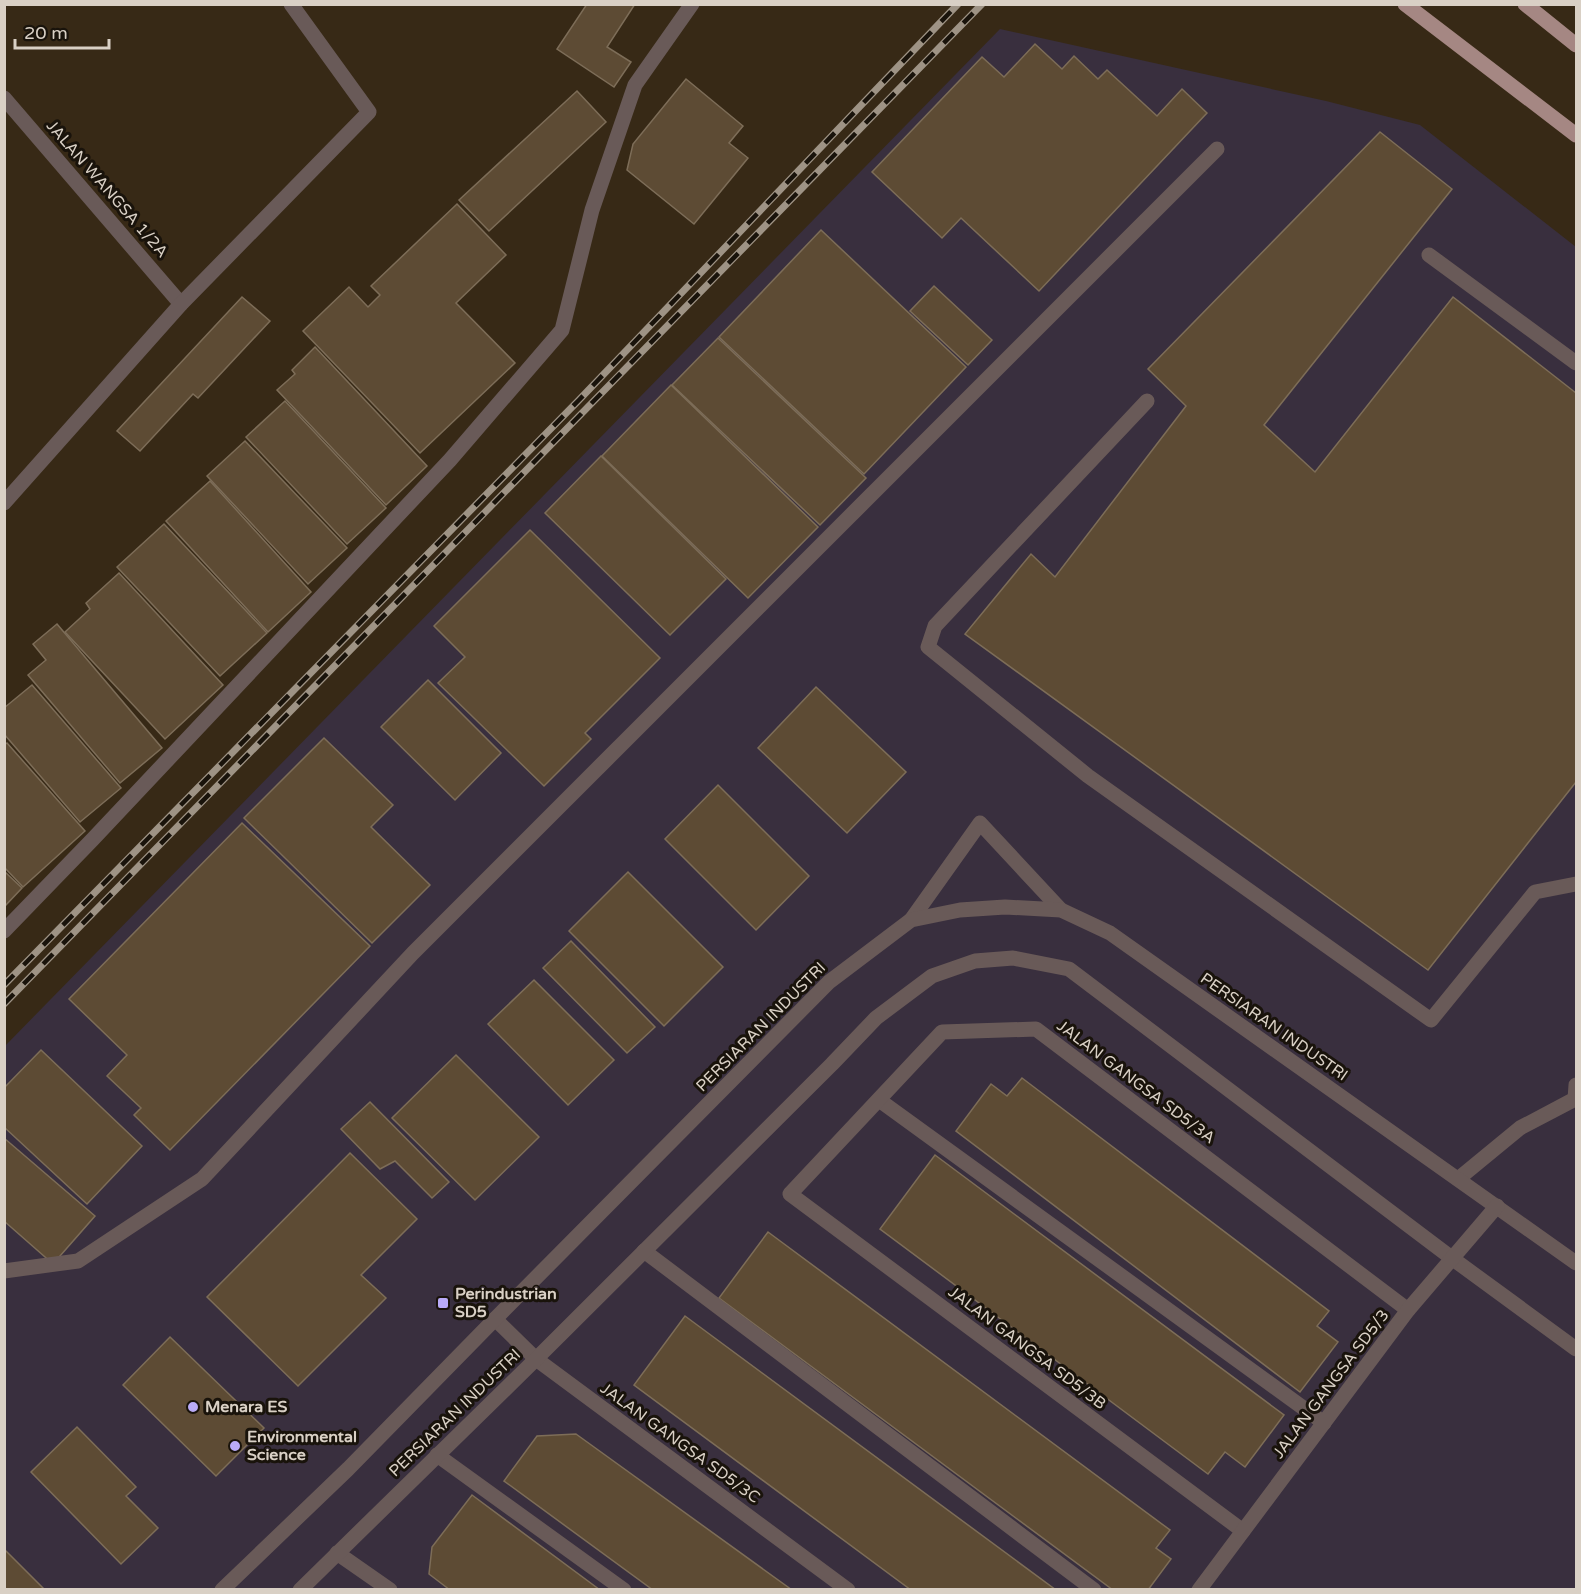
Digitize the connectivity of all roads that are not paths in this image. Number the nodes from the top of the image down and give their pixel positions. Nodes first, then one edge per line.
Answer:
1 (291, 4) edge
2 (692, 4) edge
3 (1405, 4) edge
4 (1525, 4) edge
5 (1576, 45) edge
6 (4, 98) edge
7 (1576, 135) edge
8 (1217, 149) dead end
9 (1429, 255) dead end
10 (182, 304) junction
11 (1576, 363) edge
12 (1147, 401) dead end
13 (4, 503) edge
14 (1576, 884) edge
15 (1060, 910) junction
16 (911, 920) junction
17 (4, 931) edge
18 (1576, 1085) edge
19 (879, 1100) junction
20 (1458, 1179) junction
21 (790, 1194) joint
22 (1497, 1206) junction
23 (644, 1251) junction
24 (1453, 1259) junction
25 (1576, 1263) edge
26 (4, 1271) edge
27 (1408, 1310) junction
28 (495, 1319) junction
29 (1576, 1349) edge
30 (536, 1359) junction
31 (1324, 1423) junction
32 (437, 1455) junction
33 (1243, 1531) junction
34 (337, 1553) junction
35 (386, 1588) edge
36 (222, 1590) edge
37 (300, 1590) edge
38 (624, 1590) edge
39 (848, 1590) edge
40 (1094, 1590) edge
41 (1199, 1590) edge

1 - 10 street
2 - 17 street
3 - 7 main road
4 - 5 main road
6 - 10 street, JALAN WANGSA 1/2A
8 - 26 street
9 - 11 street
10 - 13 street
12 - 14 street
15 - 16 street, PERSIARAN INDUSTRI
15 - 16 street
15 - 20 street, PERSIARAN INDUSTRI
16 - 28 street, PERSIARAN INDUSTRI
18 - 20 street
19 - 21 street, JALAN GANGSA SD5/3A
19 - 27 street, JALAN GANGSA SD5/3A
19 - 31 street
20 - 22 street, PERSIARAN INDUSTRI
21 - 33 street, JALAN GANGSA SD5/3B
22 - 24 street, JALAN GANGSA SD5/3
22 - 25 street, PERSIARAN INDUSTRI
23 - 24 street, PERSIARAN INDUSTRI
23 - 30 street, PERSIARAN INDUSTRI
23 - 40 street
24 - 27 street, JALAN GANGSA SD5/3
24 - 29 street, PERSIARAN INDUSTRI
27 - 31 street, JALAN GANGSA SD5/3
28 - 30 street, JALAN GANGSA SD5/3C
28 - 36 street, PERSIARAN INDUSTRI
30 - 32 street, PERSIARAN INDUSTRI
30 - 39 street, JALAN GANGSA SD5/3C
31 - 33 street, JALAN GANGSA SD5/3
32 - 34 street, PERSIARAN INDUSTRI
32 - 38 street
33 - 41 street, JALAN GANGSA SD5/3
34 - 35 street
34 - 37 street, PERSIARAN INDUSTRI

